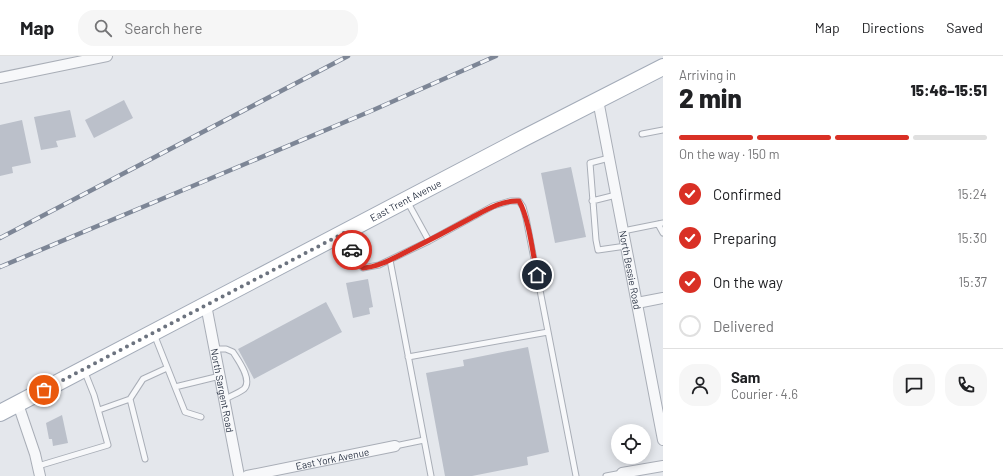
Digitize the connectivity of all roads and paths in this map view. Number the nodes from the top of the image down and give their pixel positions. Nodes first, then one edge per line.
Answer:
1 (107, 56) edge
2 (663, 67) edge
3 (0, 78) edge
4 (598, 100) junction
5 (663, 130) edge
6 (642, 134) dead end
7 (609, 158) junction
8 (616, 195) junction
9 (406, 200) junction
10 (592, 201) junction
11 (660, 224) edge
12 (623, 231) junction
13 (344, 233) junction
14 (663, 233) edge
15 (429, 241) junction
16 (626, 246) junction
17 (390, 260) junction
18 (663, 298) edge
19 (637, 303) junction
20 (206, 305) junction
21 (548, 332) junction
22 (153, 333) junction
23 (214, 349) junction
24 (408, 357) junction
25 (167, 368) junction
26 (84, 369) junction
27 (220, 376) junction
28 (175, 387) junction
29 (130, 398) junction
30 (224, 400) junction
31 (18, 404) junction
32 (99, 410) junction
33 (0, 413) edge
34 (201, 417) dead end
35 (424, 440) junction
36 (663, 440) edge
37 (395, 446) joint
38 (145, 459) dead end
39 (663, 466) edge
40 (39, 471) edge
41 (623, 474) edge
42 (239, 476) edge
43 (247, 476) edge
44 (431, 476) edge
45 (576, 476) edge
46 (606, 476) edge

1 - 3 street
2 - 4 main road, East Trent Avenue
4 - 7 street, North Bessie Road
4 - 9 main road, East Trent Avenue
5 - 6 lane
7 - 8 street, North Bessie Road
7 - 10 lane
8 - 10 lane
8 - 12 street, North Bessie Road
9 - 13 main road, East Trent Avenue
9 - 15 lane
10 - 16 lane
11 - 12 lane
11 - 14 lane
12 - 16 street, North Bessie Road
13 - 17 lane
13 - 20 main road, East Trent Avenue
15 - 17 lane
15 - 21 lane
16 - 19 street, North Bessie Road
17 - 24 lane
18 - 19 street
19 - 36 street, North Bessie Road
20 - 22 main road, East Trent Avenue
20 - 23 street, North Sargent Road
21 - 24 lane
21 - 45 lane
22 - 25 lane
22 - 26 main road, East Trent Avenue
23 - 27 street, North Sargent Road
23 - 30 lane
24 - 35 lane
25 - 28 lane
25 - 29 lane
26 - 31 main road, East Trent Avenue
26 - 32 lane
27 - 28 lane
27 - 30 street, North Sargent Road
28 - 34 lane
29 - 32 lane
29 - 38 lane
30 - 42 street, North Sargent Road
31 - 33 main road, East Trent Avenue
31 - 40 street
32 - 40 lane
35 - 37 lane
35 - 44 lane
37 - 43 street, East York Avenue
39 - 41 street
41 - 46 lane

